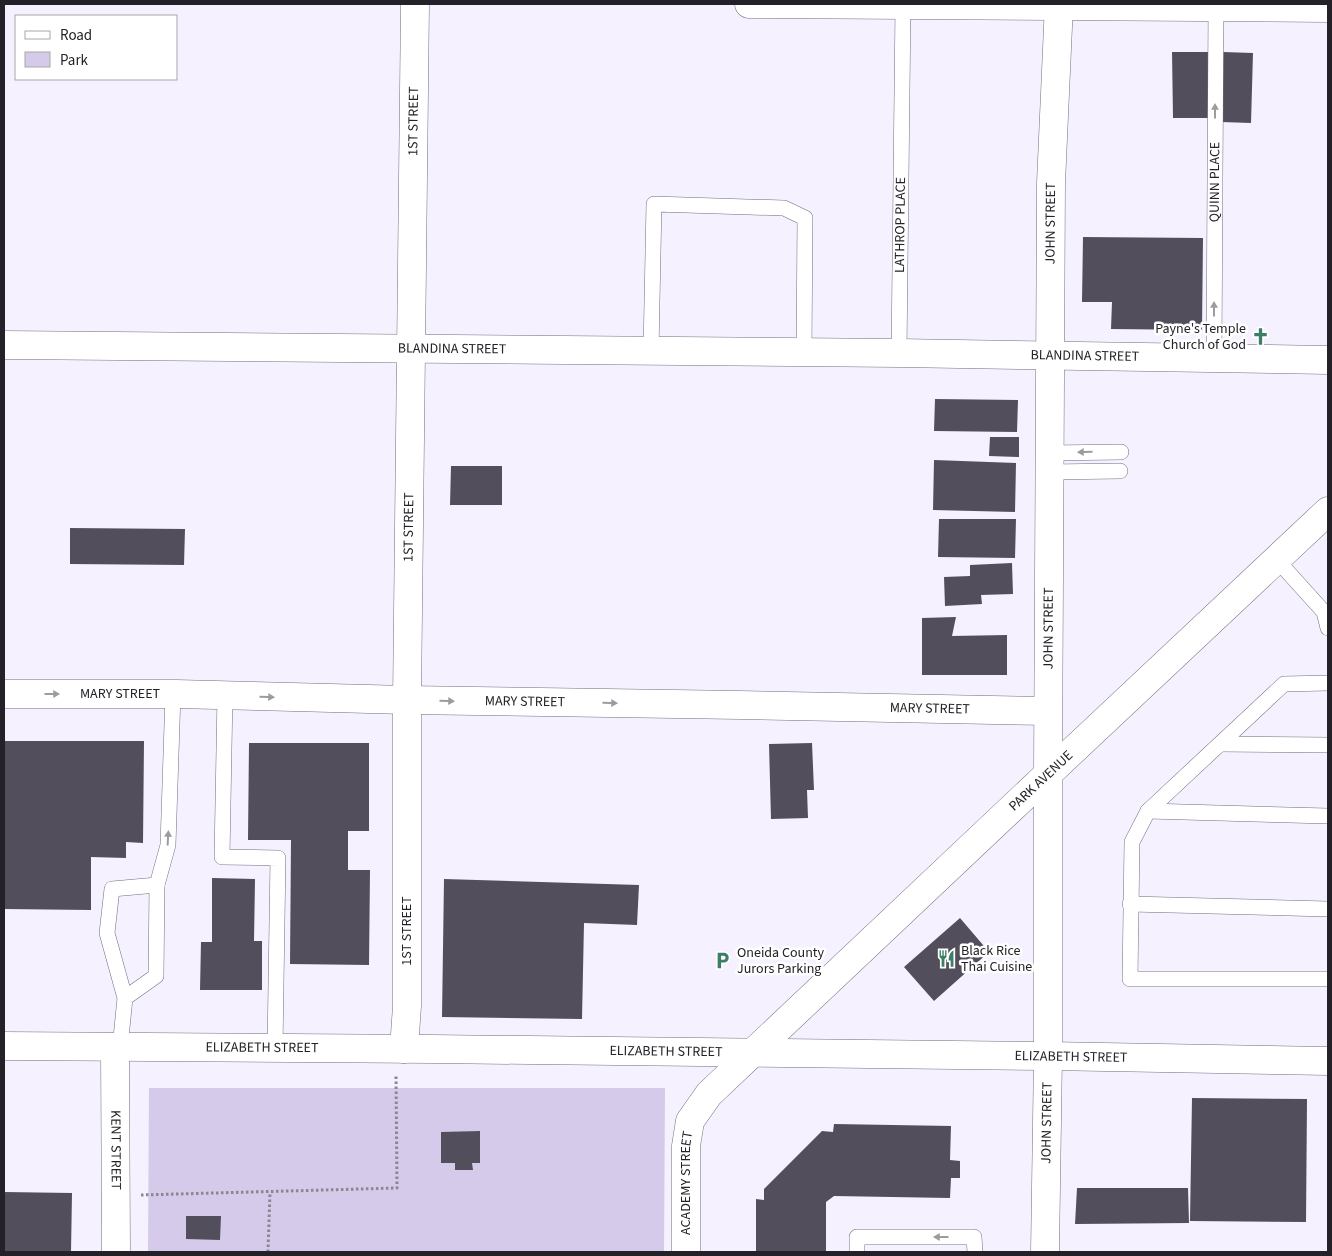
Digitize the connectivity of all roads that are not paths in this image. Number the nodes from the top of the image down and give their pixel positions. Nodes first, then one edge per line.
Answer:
1 (415, 4) edge
2 (749, 4) edge
3 (1059, 5) edge
4 (1216, 5) edge
5 (903, 6) junction
6 (1328, 8) edge
7 (4, 345) edge
8 (410, 349) junction
9 (651, 351) junction
10 (804, 352) junction
11 (899, 353) junction
12 (1050, 355) junction
13 (1214, 358) junction
14 (1328, 360) edge
15 (1121, 452) dead end
16 (1050, 462) junction
17 (1120, 471) dead end
18 (1328, 511) edge
19 (1277, 560) junction
20 (1328, 628) edge
21 (1328, 682) edge
22 (4, 694) edge
23 (173, 694) junction
24 (225, 695) junction
25 (407, 700) junction
26 (1048, 711) junction
27 (1220, 744) junction
28 (1328, 745) edge
29 (1048, 774) junction
30 (1148, 811) junction
31 (1328, 816) edge
32 (157, 886) junction
33 (1130, 904) junction
34 (1328, 909) edge
35 (1328, 979) edge
36 (125, 998) junction
37 (4, 1046) edge
38 (118, 1048) junction
39 (274, 1048) junction
40 (400, 1049) junction
41 (755, 1052) junction
42 (1048, 1056) junction
43 (1328, 1061) edge
44 (116, 1252) edge
45 (686, 1252) edge
46 (857, 1252) edge
47 (975, 1252) edge
48 (1045, 1252) edge

1 - 8 street, 1ST STREET
2 - 5 street
3 - 4 street
3 - 5 street
3 - 12 street, JOHN STREET
4 - 6 street
13 -> 4 lane, QUINN PLACE
5 - 11 lane, LATHROP PLACE
7 - 8 street, BLANDINA STREET
8 - 9 street, BLANDINA STREET
8 - 25 street, 1ST STREET
9 - 10 street, BLANDINA STREET
9 - 10 lane
10 - 11 street, BLANDINA STREET
11 - 12 street, BLANDINA STREET
12 - 13 street, BLANDINA STREET
12 - 16 street, JOHN STREET
13 - 14 street, BLANDINA STREET
15 -> 16 lane
16 - 17 lane
16 - 26 street, JOHN STREET
18 - 19 street, PARK AVENUE
19 - 20 lane
19 - 29 street, PARK AVENUE
21 - 27 lane
22 -> 23 street, MARY STREET
23 - 24 street, MARY STREET
32 -> 23 lane
24 -> 25 street, MARY STREET
24 - 39 lane
25 -> 26 street, MARY STREET
25 - 40 street, 1ST STREET
26 - 29 street, JOHN STREET
27 - 28 lane
27 - 30 lane
29 - 41 street, PARK AVENUE
29 - 42 street, JOHN STREET
30 - 31 lane
30 - 33 lane
32 - 36 lane
32 - 36 lane
33 - 34 lane
33 - 35 lane
36 - 38 lane
37 - 38 street, ELIZABETH STREET
38 - 39 street, ELIZABETH STREET
38 - 44 street, KENT STREET
39 - 40 street, ELIZABETH STREET
40 - 41 street, ELIZABETH STREET
41 - 42 street, ELIZABETH STREET
41 - 45 street, ACADEMY STREET
42 - 43 street, ELIZABETH STREET
42 - 48 street, JOHN STREET
47 -> 46 lane

